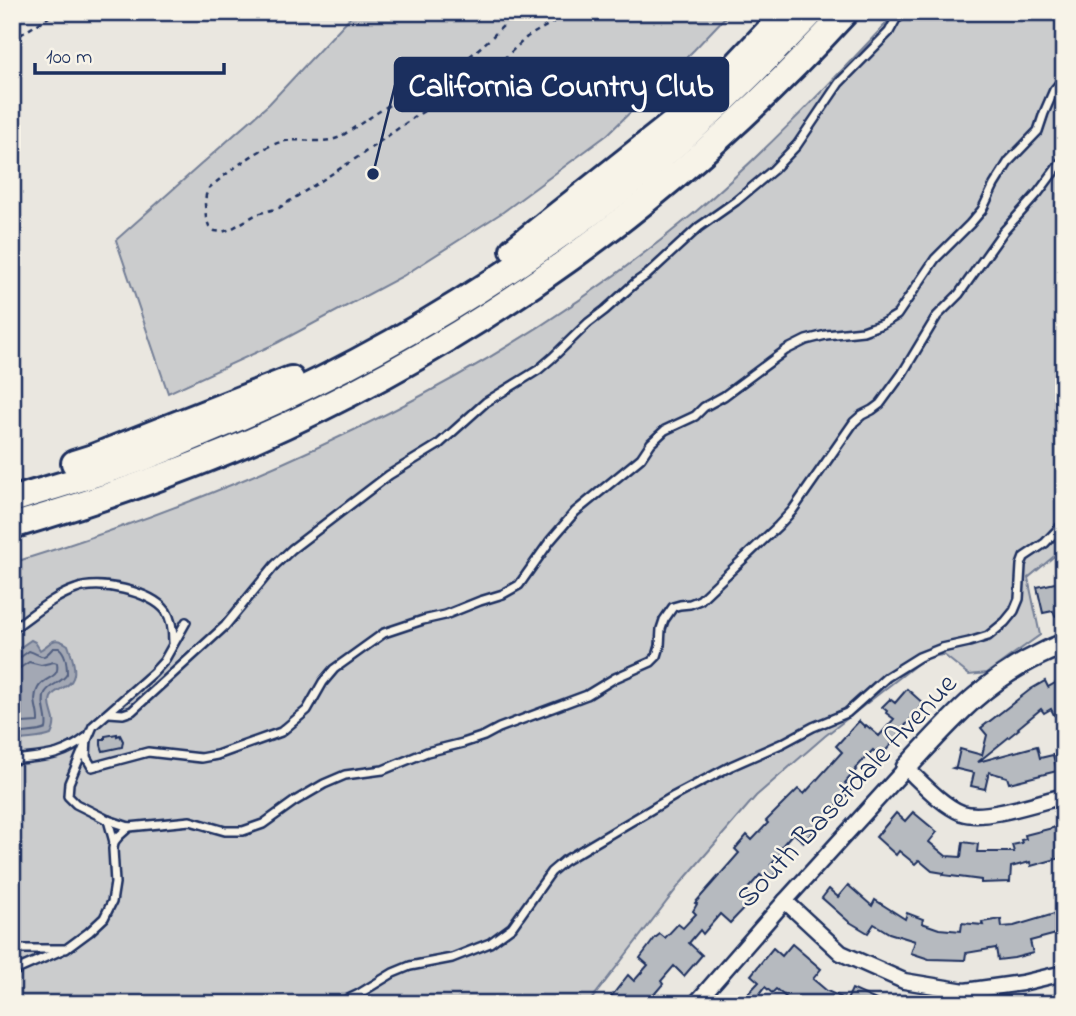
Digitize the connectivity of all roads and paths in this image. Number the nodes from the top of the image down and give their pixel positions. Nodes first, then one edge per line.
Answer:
1 (57, 12) edge
2 (517, 12) edge
3 (571, 12) edge
4 (786, 12) edge
5 (813, 12) edge
6 (828, 12) edge
7 (846, 12) edge
8 (906, 12) edge
9 (12, 40) edge
10 (1064, 78) edge
11 (1064, 158) edge
12 (12, 483) edge
13 (12, 500) edge
14 (12, 513) edge
15 (1064, 523) edge
16 (12, 526) edge
17 (186, 622) dead end
18 (12, 629) edge
19 (173, 643) junction
20 (1064, 644) edge
21 (109, 713) junction
22 (87, 737) junction
23 (12, 760) edge
24 (906, 768) junction
25 (1064, 796) edge
26 (108, 820) junction
27 (130, 827) junction
28 (114, 842) junction
29 (785, 901) junction
30 (12, 949) edge
31 (66, 949) junction
32 (12, 972) edge
33 (1064, 973) edge
34 (203, 1004) edge
35 (253, 1004) edge
36 (338, 1004) edge
37 (695, 1004) edge

1 - 9 path
2 - 3 path
4 - 12 highway
5 - 13 highway
6 - 14 highway
7 - 16 highway
8 - 21 lane
10 - 22 lane
11 - 27 lane
15 - 36 lane
17 - 19 lane
18 - 19 lane
19 - 21 lane
20 - 24 street, South Basetdale Avenue
21 - 22 lane
22 - 23 lane
22 - 26 lane
24 - 25 street
24 - 29 street, South Basetdale Avenue
26 - 27 lane
26 - 28 lane
27 - 28 lane
28 - 31 lane
29 - 33 street
29 - 37 street, South Basetdale Avenue
30 - 31 lane
31 - 32 lane
34 - 35 lane

